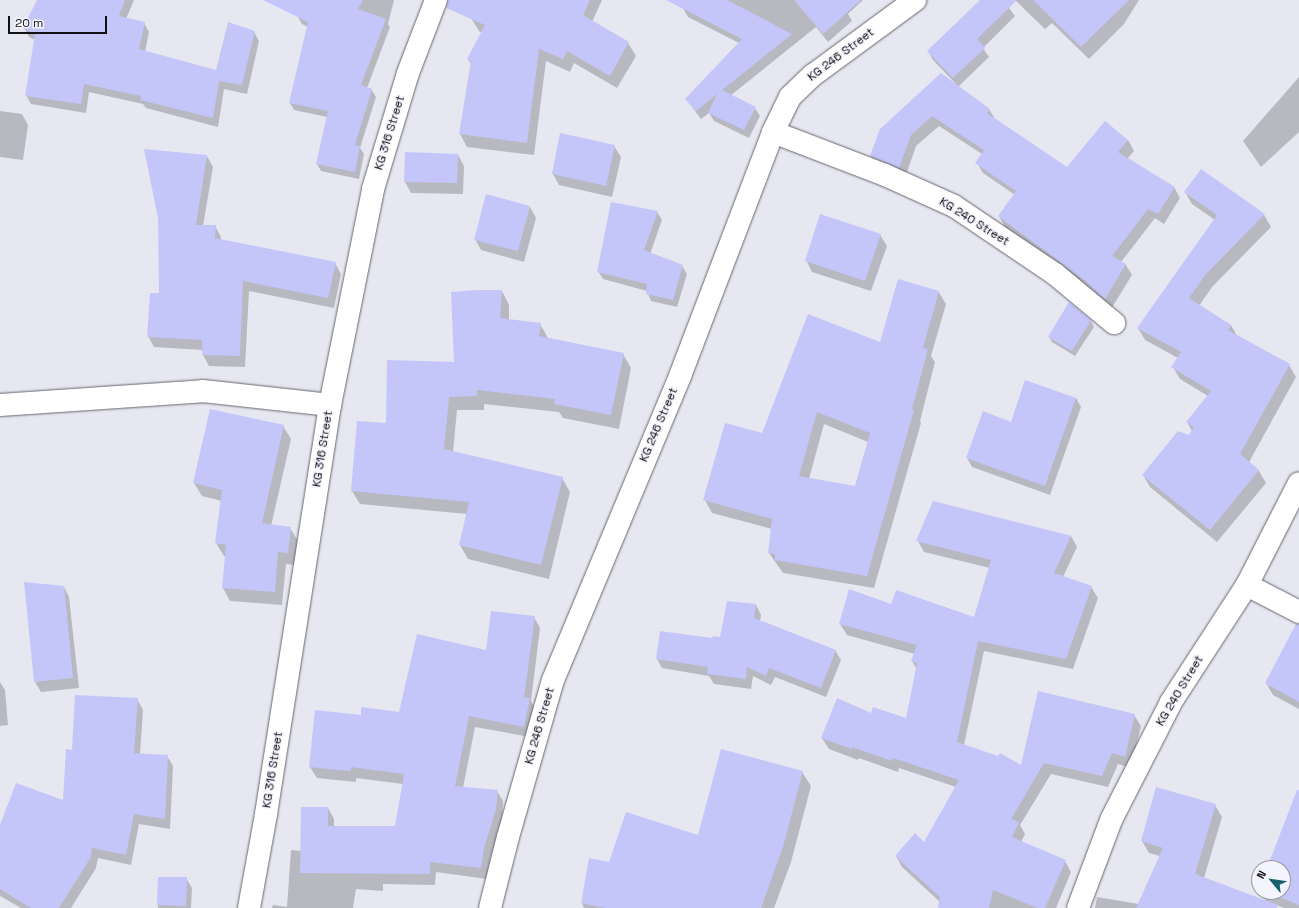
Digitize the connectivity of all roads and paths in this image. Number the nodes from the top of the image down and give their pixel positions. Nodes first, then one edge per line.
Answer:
1 (436, 0) edge
2 (916, 0) edge
3 (773, 132) junction
4 (1114, 323) dead end
5 (0, 405) edge
6 (330, 405) junction
7 (1299, 483) edge
8 (1247, 585) junction
9 (1299, 612) edge
10 (249, 908) edge
11 (490, 908) edge
12 (1078, 908) edge

1 - 6 street, KG 316 Street
2 - 3 street, KG 246 Street
3 - 4 street, KG 240 Street
3 - 11 street, KG 246 Street
5 - 6 street
6 - 10 street, KG 316 Street
7 - 8 street, KG 240 Street
8 - 9 street
8 - 12 street, KG 240 Street

